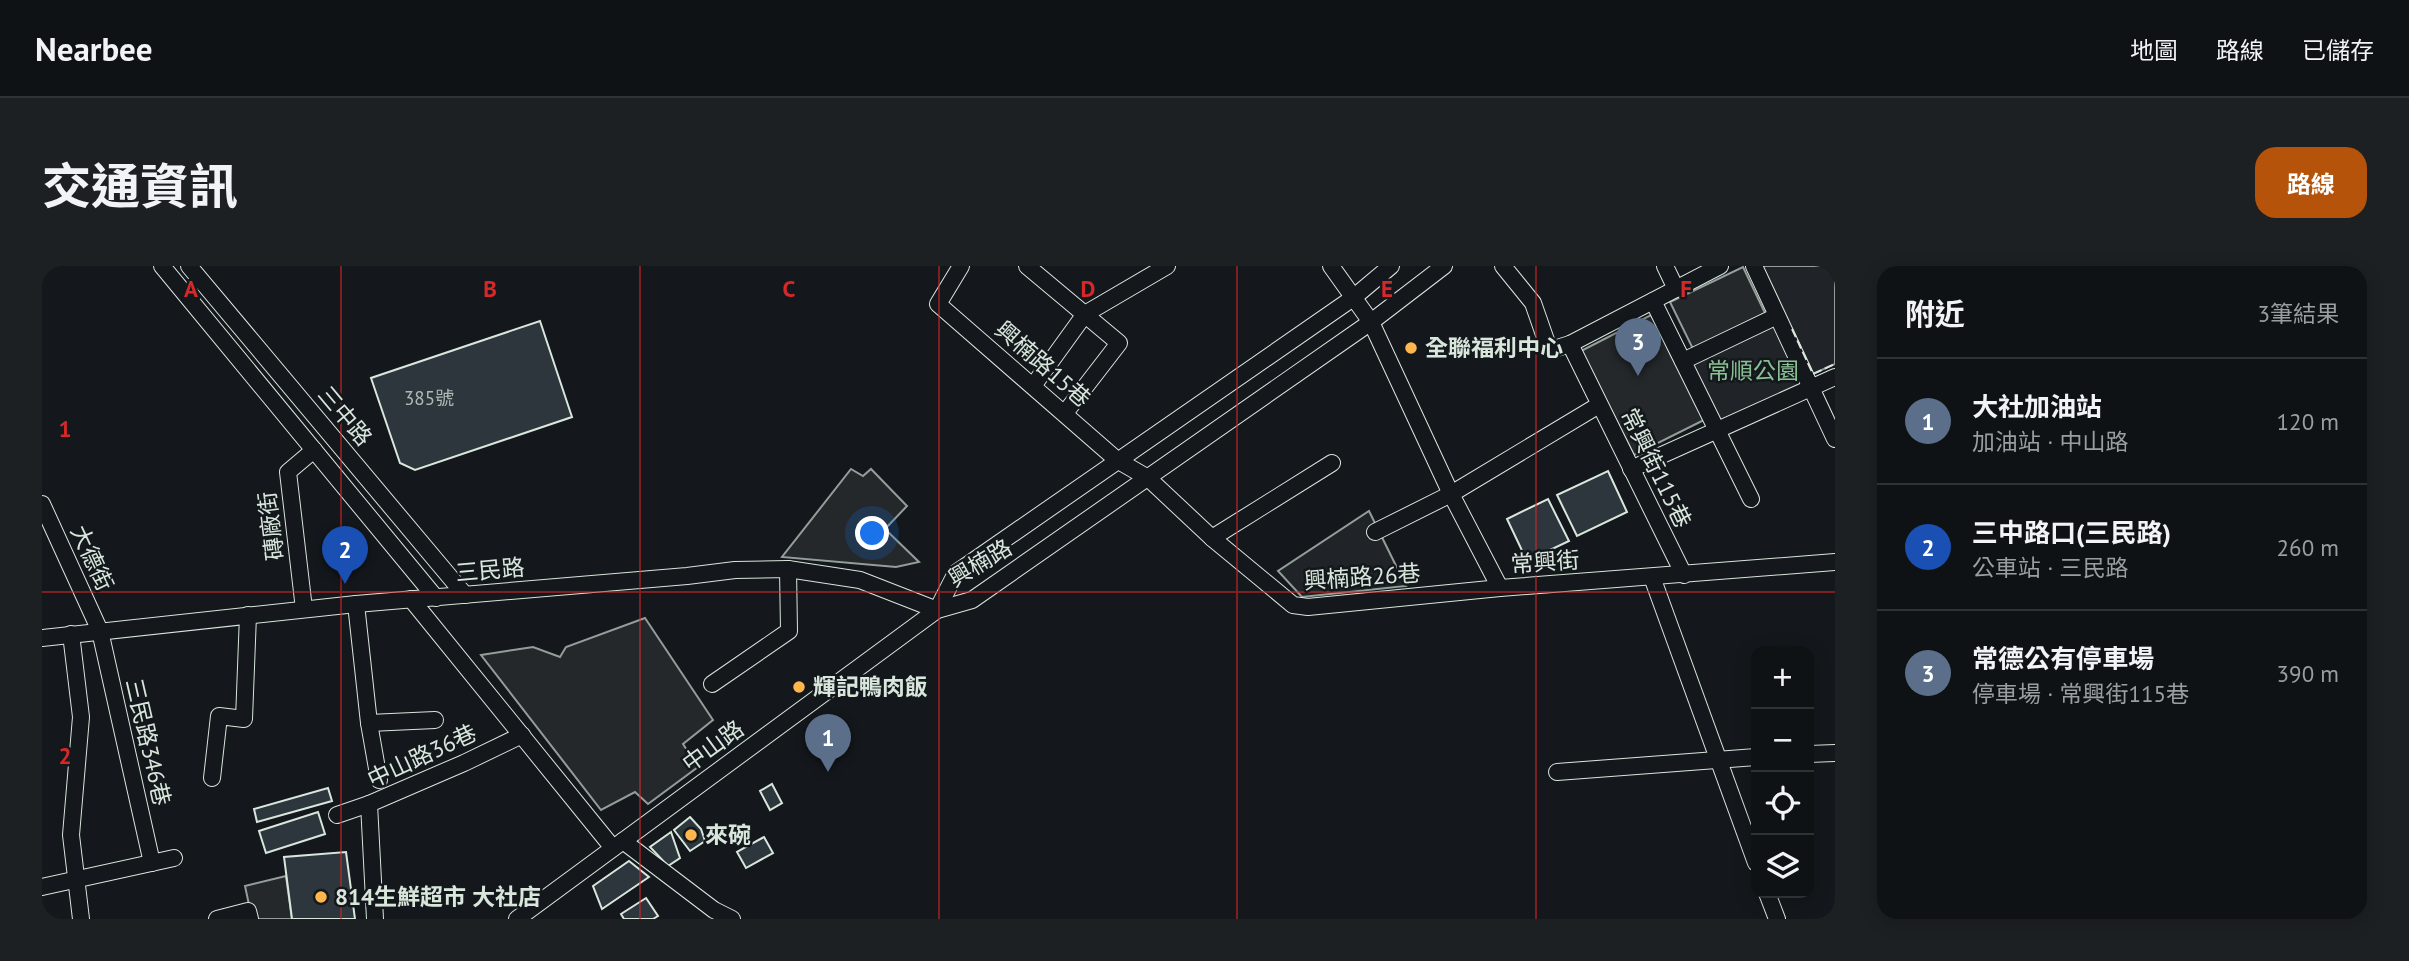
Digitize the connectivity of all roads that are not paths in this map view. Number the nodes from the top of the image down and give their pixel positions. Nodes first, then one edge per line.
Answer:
1 (162, 266) edge
2 (189, 266) edge
3 (961, 266) edge
4 (1027, 266) edge
5 (1167, 266) edge
6 (1331, 266) edge
7 (1391, 266) edge
8 (1444, 266) edge
9 (1503, 266) edge
10 (1665, 266) edge
11 (1720, 266) edge
12 (1754, 266) edge
13 (1676, 289) junction
14 (1353, 298) junction
15 (1653, 301) junction
16 (1085, 314) junction
17 (1777, 316) junction
18 (1371, 322) junction
19 (1570, 344) junction
20 (1684, 361) junction
21 (1835, 377) edge
22 (1033, 386) junction
23 (1811, 388) junction
24 (1599, 405) junction
25 (1065, 413) junction
26 (1718, 429) junction
27 (1835, 439) edge
28 (314, 450) junction
29 (1117, 460) junction
30 (1332, 463) dead end
31 (1631, 469) junction
32 (1149, 478) junction
33 (1451, 494) junction
34 (1751, 499) dead end
35 (42, 504) edge
36 (1374, 532) dead end
37 (1212, 538) junction
38 (1835, 562) edge
39 (788, 569) junction
40 (1684, 575) junction
41 (1652, 577) junction
42 (1500, 588) junction
43 (465, 595) junction
44 (436, 598) junction
45 (411, 599) junction
46 (356, 604) junction
47 (304, 609) junction
48 (937, 610) junction
49 (248, 615) junction
50 (100, 631) junction
51 (71, 634) junction
52 (42, 638) edge
53 (712, 684) dead end
54 (435, 720) dead end
55 (369, 723) junction
56 (522, 735) junction
57 (1835, 753) edge
58 (1814, 754) edge
59 (1751, 757) edge
60 (1718, 760) junction
61 (1557, 772) dead end
62 (212, 778) dead end
63 (379, 779) dead end
64 (369, 804) junction
65 (337, 815) dead end
66 (618, 845) junction
67 (1751, 849) edge
68 (174, 858) dead end
69 (152, 863) junction
70 (76, 881) junction
71 (42, 887) edge
72 (1769, 898) edge
73 (81, 919) edge
74 (217, 919) edge
75 (250, 919) edge
76 (375, 919) edge
77 (517, 919) edge
78 (732, 919) edge
79 (1777, 919) edge

1 - 28 street
2 - 43 street, 三中路
3 - 22 street, 興楠路15巷
4 - 16 street
5 - 16 street
6 - 14 street, 常興街
7 - 14 street, 興楠路
8 - 18 street, 興楠路
9 - 19 street
10 - 13 street
11 - 13 street
12 - 17 street
13 - 15 street
14 - 18 street, 常興街
14 - 29 street, 興楠路
15 - 19 street
15 - 20 street
16 - 22 street
16 - 25 street
17 - 20 street
17 - 23 street
18 - 32 street, 興楠路
18 - 33 street, 常興街
19 - 24 street, 常興街115巷
20 - 26 street
21 - 23 street
22 - 25 street, 興楠路15巷
23 - 26 street
23 - 27 street
24 - 31 street, 常興街115巷
24 - 33 street
25 - 29 street, 興楠路15巷
26 - 31 street
26 - 34 street
28 - 44 street
28 - 47 street, 磚廠街
29 - 32 street, 興楠路15巷
29 - 48 street, 興楠路
30 - 37 street
31 - 40 street, 常興街115巷
32 - 37 street, 興楠路26巷
32 - 48 street, 興楠路
33 - 36 street
33 - 42 street, 常興街
35 - 50 street, 大德街
37 - 42 street, 興楠路26巷
38 - 40 street, 常興街
39 - 43 street, 三民路
39 - 48 street, 三民路
39 - 53 street
40 - 41 street, 常興街
41 - 42 street, 常興街
41 - 60 street
43 - 44 street, 三民路
44 - 45 street, 三民路
45 - 46 street, 三民路
45 - 56 street
46 - 47 street, 三民路
46 - 55 street
47 - 49 street, 三民路
48 - 66 street, 中山路
49 - 50 street, 三民路
49 - 62 street
50 - 51 street, 三民路
50 - 69 street, 三民路346巷
51 - 52 street, 三民路
51 - 70 street
54 - 55 street
55 - 63 street
56 - 64 street, 中山路36巷
56 - 66 street
57 - 58 street
59 - 60 street
60 - 61 street
60 - 67 street
64 - 65 street
64 - 76 street, 中山路36巷
66 - 77 street, 中山路
66 - 78 street
68 - 69 street
69 - 70 street
70 - 71 street
70 - 73 street
72 - 79 street
74 - 75 street

